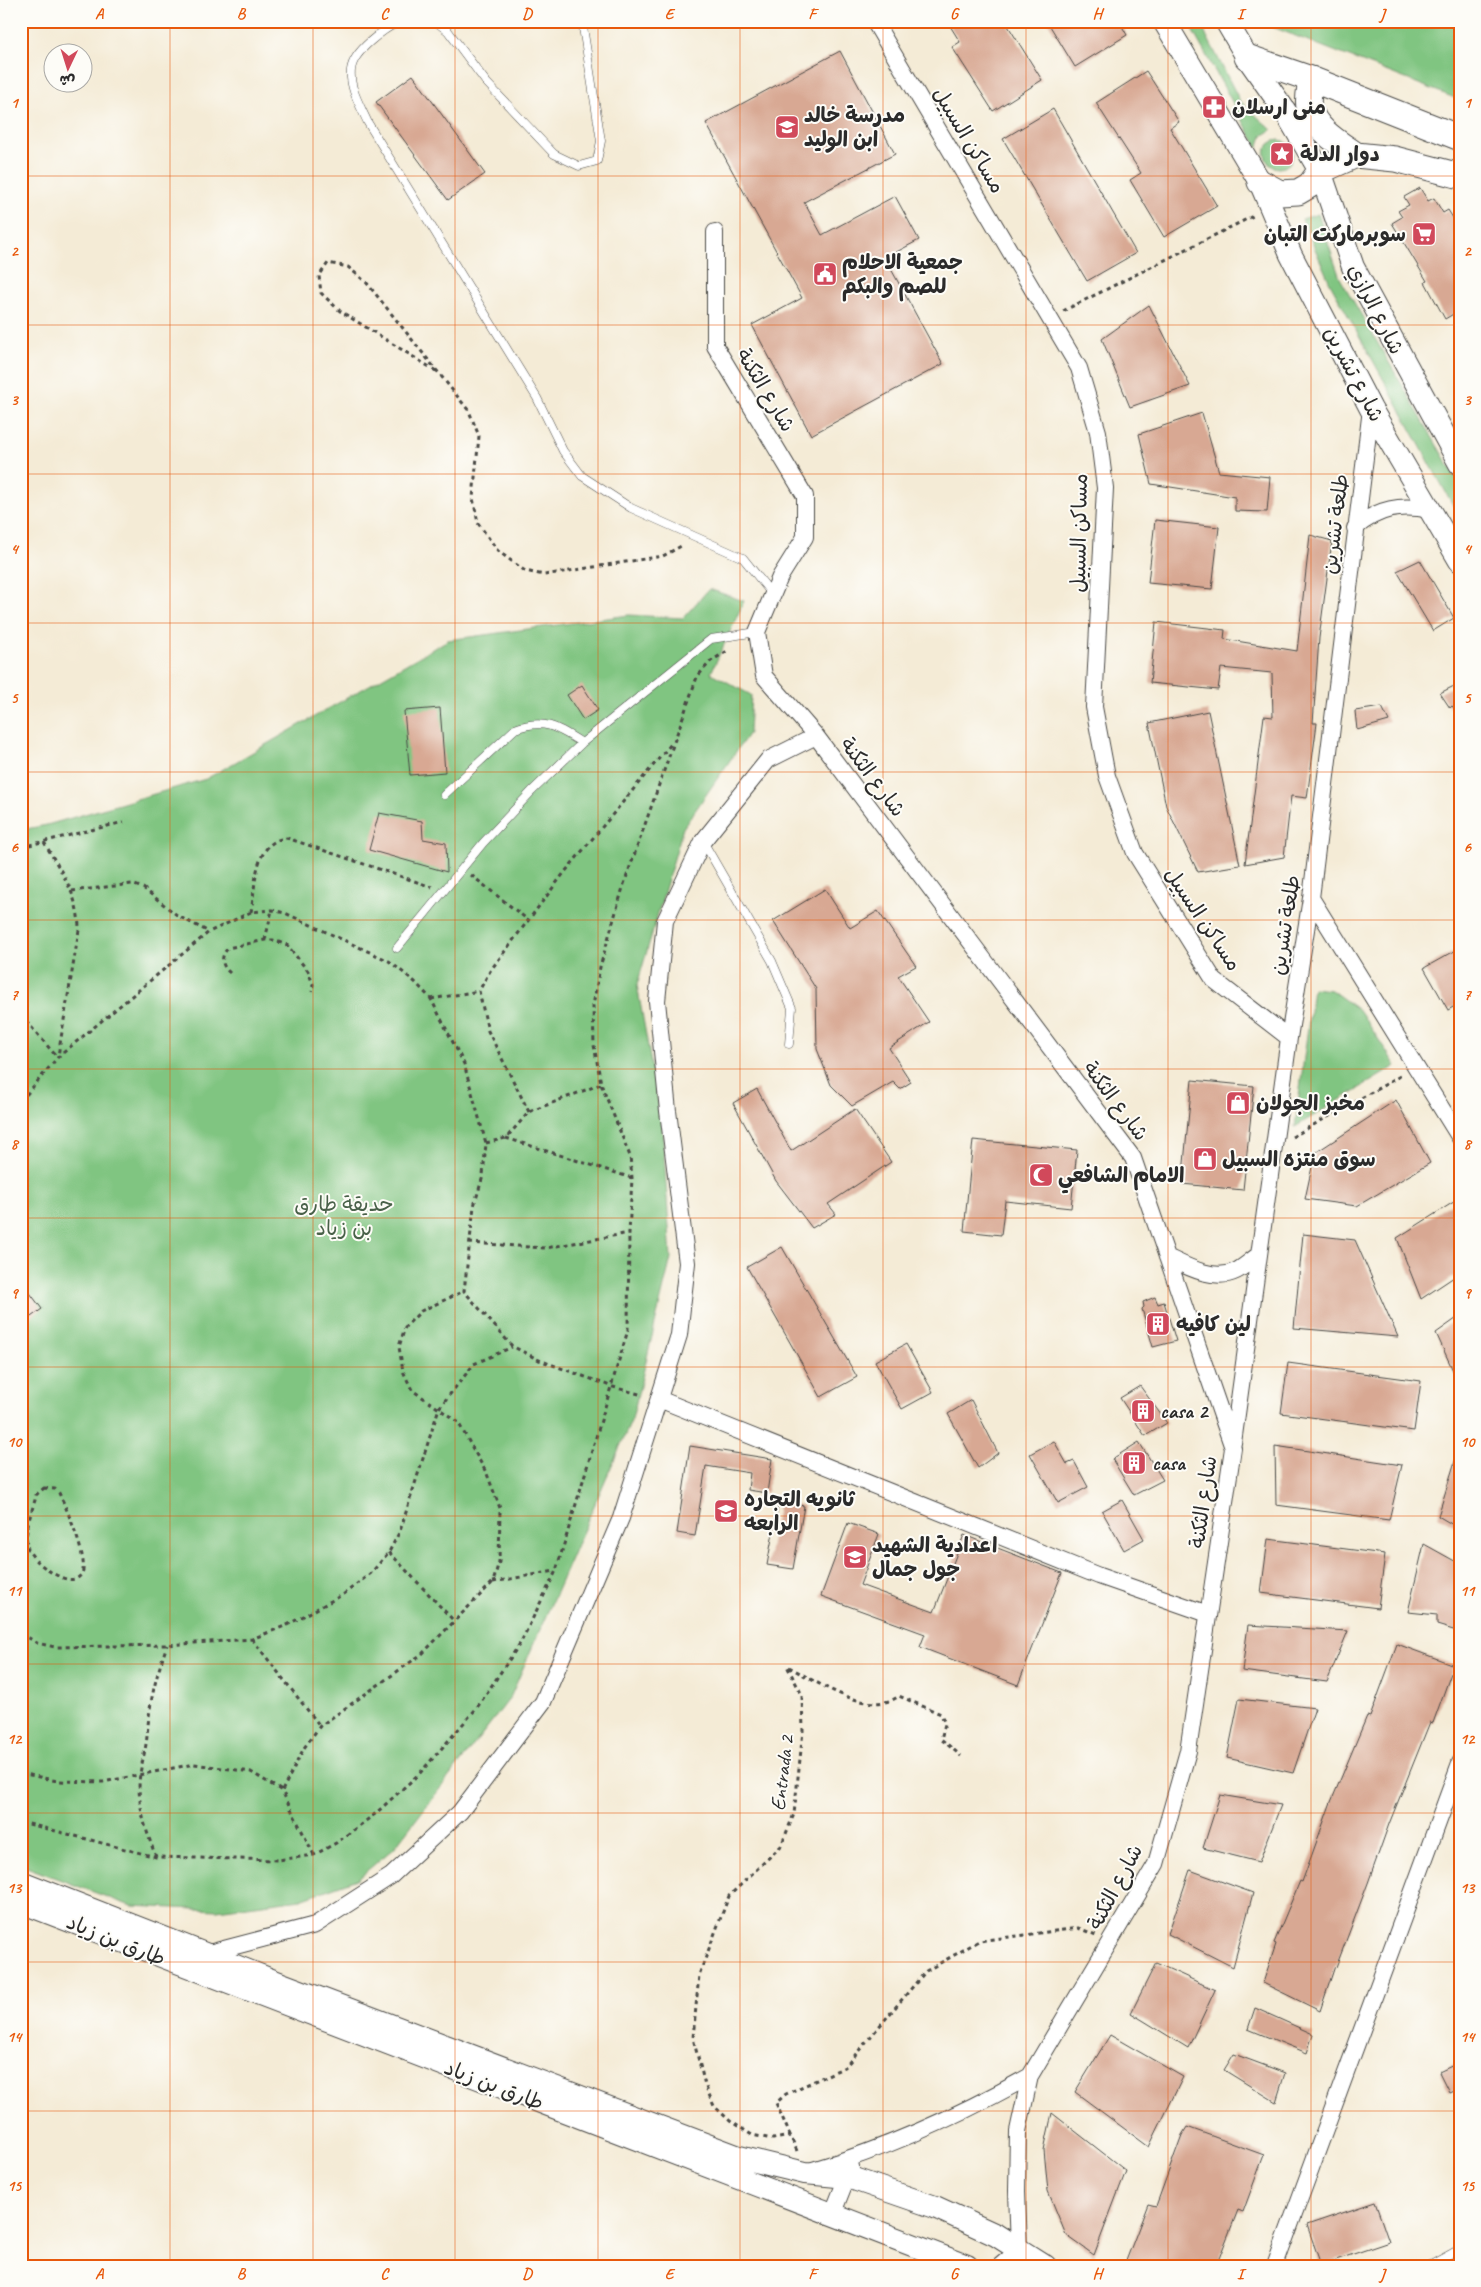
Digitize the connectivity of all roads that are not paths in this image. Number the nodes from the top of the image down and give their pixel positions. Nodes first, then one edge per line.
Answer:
1 (379, 21) edge
2 (400, 21) edge
3 (435, 21) edge
4 (582, 21) edge
5 (874, 21) edge
6 (1164, 21) edge
7 (1226, 21) edge
8 (384, 29) junction
9 (1247, 57) junction
10 (1311, 79) junction
11 (1460, 138) edge
12 (1356, 155) junction
13 (1320, 170) junction
14 (1460, 176) edge
15 (1260, 182) junction
16 (715, 232) dead end
17 (1371, 408) junction
18 (1460, 464) edge
19 (1430, 510) junction
20 (1355, 528) junction
21 (1460, 561) edge
22 (772, 595) junction
23 (757, 632) junction
24 (816, 736) junction
25 (582, 743) junction
26 (444, 795) dead end
27 (703, 841) junction
28 (1311, 898) junction
29 (397, 948) dead end
30 (1289, 1038) junction
31 (789, 1044) dead end
32 (1460, 1138) edge
33 (1259, 1255) junction
34 (1167, 1257) junction
35 (659, 1399) junction
36 (1232, 1448) junction
37 (1208, 1614) junction
38 (1460, 1763) edge
39 (21, 1882) edge
40 (21, 1902) edge
41 (205, 1954) junction
42 (1030, 2076) junction
43 (851, 2167) junction
44 (832, 2215) junction
45 (1460, 2249) edge
46 (1019, 2250) junction
47 (967, 2266) edge
48 (1000, 2266) edge
49 (1045, 2266) edge
50 (1275, 2266) edge
51 (1429, 2266) edge

1 - 8 lane
2 - 8 lane
3 - 4 lane
5 - 30 street, مساكن السبيل
6 - 15 main road, شارع تشرين
7 - 9 main road, شارع الرازي
8 - 22 lane
9 - 10 main road
9 - 13 main road, شارع الرازي
10 - 11 main road
10 - 12 main road
12 - 13 main road
12 - 14 main road
13 - 15 main road
13 - 18 main road, شارع الرازي
15 - 17 main road, شارع تشرين
16 - 22 street, شارع الثكنة
17 - 19 main road, شارع تشرين
17 - 20 street, طلعة تشرين
19 - 20 street
19 - 21 main road, شارع تشرين
20 - 28 street, طلعة تشرين
22 - 23 street, شارع الثكنة
23 - 24 street, شارع الثكنة
23 - 25 lane
24 - 27 street
24 - 34 street, شارع الثكنة
25 - 26 lane
25 - 29 lane
27 - 31 lane
27 - 35 street
28 - 30 street, طلعة تشرين
28 - 32 street
30 - 33 street, طلعة تشرين
33 - 34 street
33 - 36 street, طلعة تشرين
34 - 36 street, شارع الثكنة
35 - 37 street
35 - 41 street
36 - 37 street, شارع الثكنة
37 - 42 street, شارع الثكنة
38 - 50 street
39 - 41 main road
40 - 44 main road, طارق بن زياد
41 - 43 main road
42 - 43 street
42 - 46 street
43 - 44 street
43 - 46 main road
44 - 47 main road, طارق بن زياد
45 - 51 lane
46 - 48 street
46 - 49 main road

